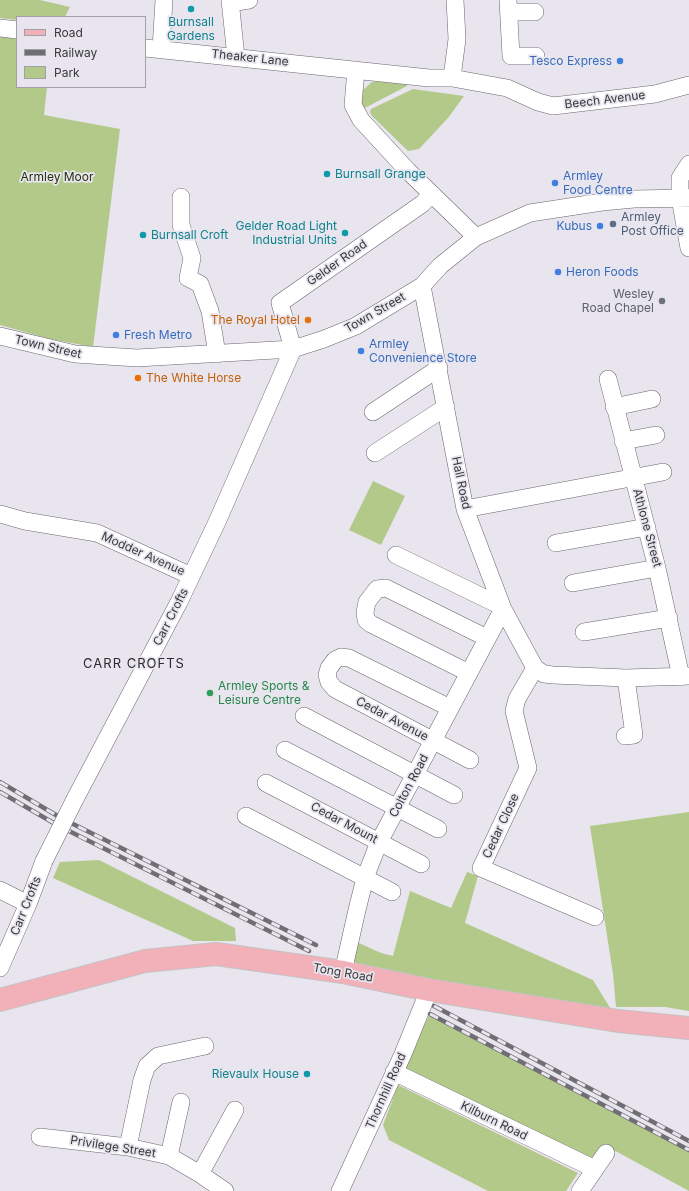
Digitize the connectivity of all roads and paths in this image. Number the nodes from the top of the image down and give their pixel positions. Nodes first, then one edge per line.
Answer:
1 (164, 0) edge
2 (249, 0) edge
3 (455, 0) edge
4 (230, 2) edge
5 (508, 6) edge
6 (535, 12) dead end
7 (0, 28) edge
8 (16, 30) edge
9 (153, 49) edge
10 (536, 56) dead end
11 (236, 57) junction
12 (356, 70) junction
13 (452, 78) junction
14 (689, 85) edge
15 (689, 164) edge
16 (432, 194) junction
17 (181, 197) dead end
18 (684, 198) edge
19 (476, 237) junction
20 (689, 248) edge
21 (422, 286) junction
22 (0, 336) edge
23 (293, 349) junction
24 (217, 354) junction
25 (439, 368) junction
26 (608, 379) dead end
27 (652, 399) dead end
28 (614, 406) junction
29 (446, 407) junction
30 (373, 412) dead end
31 (656, 435) dead end
32 (623, 441) junction
33 (375, 453) dead end
34 (663, 472) dead end
35 (634, 477) junction
36 (465, 509) junction
37 (0, 514) edge
38 (647, 527) junction
39 (556, 543) dead end
40 (396, 555) dead end
41 (657, 568) junction
42 (191, 576) junction
43 (573, 583) dead end
44 (502, 608) junction
45 (669, 618) junction
46 (584, 632) dead end
47 (487, 638) junction
48 (535, 668) junction
49 (469, 673) junction
50 (685, 677) edge
51 (626, 678) junction
52 (450, 708) junction
53 (304, 716) dead end
54 (625, 736) dead end
55 (433, 740) junction
56 (285, 750) dead end
57 (470, 760) dead end
58 (415, 775) junction
59 (266, 782) dead end
60 (454, 795) dead end
61 (398, 808) junction
62 (246, 816) dead end
63 (438, 829) dead end
64 (379, 842) junction
65 (421, 864) dead end
66 (365, 878) junction
67 (0, 890) edge
68 (392, 892) dead end
69 (28, 904) junction
70 (595, 917) dead end
71 (0, 968) edge
72 (343, 972) junction
73 (429, 990) junction
74 (0, 1000) edge
75 (689, 1028) edge
76 (205, 1046) dead end
77 (394, 1072) junction
78 (181, 1102) dead end
79 (235, 1110) dead end
80 (40, 1137) dead end
81 (128, 1147) junction
82 (606, 1153) dead end
83 (169, 1156) junction
84 (595, 1169) junction
85 (212, 1185) edge
86 (340, 1191) edge
87 (580, 1191) edge

1 - 9 street
2 - 4 street
3 - 13 street
4 - 11 street
5 - 6 street
5 - 10 street
7 - 8 street
9 - 11 street, Theaker Lane
11 - 12 street, Theaker Lane
12 - 13 street, Theaker Lane
12 - 16 street
13 - 14 street, Beech Avenue
15 - 18 street
16 - 19 street
16 - 23 street, Gelder Road
17 - 24 street
18 - 19 street, Town Street
18 - 20 street
19 - 21 street, Town Street
21 - 23 street, Town Street
21 - 25 street, Hall Road
22 - 24 street, Town Street
23 - 24 street, Town Street
23 - 42 street, Carr Crofts
25 - 29 street, Hall Road
25 - 30 street
26 - 28 street, Athlone Street
27 - 28 street
28 - 32 street, Athlone Street
29 - 33 street
29 - 36 street, Hall Road
31 - 32 street
32 - 35 street, Athlone Street
34 - 35 street
35 - 36 street
35 - 38 street, Athlone Street
36 - 44 street, Hall Road
37 - 42 street, Modder Avenue
38 - 39 street
38 - 41 street, Athlone Street
40 - 44 street
41 - 43 street
41 - 45 street, Athlone Street
42 - 69 street, Carr Crofts, bridge
44 - 47 street, Colton Road
44 - 48 street, Hall Road
45 - 46 street
45 - 50 street, Athlone Street
47 - 49 street, Colton Road
47 - 49 street
48 - 51 street
48 - 70 street, Cedar Close
49 - 52 street, Colton Road
50 - 51 street
51 - 54 street
52 - 55 street, Colton Road
52 - 55 street, Cedar Avenue
53 - 58 street
55 - 57 street, Cedar Avenue
55 - 58 street, Colton Road
56 - 61 street
58 - 60 street
58 - 61 street, Colton Road
59 - 64 street, Cedar Mount
61 - 63 street
61 - 64 street, Colton Road
62 - 66 street
64 - 65 street, Cedar Mount
64 - 66 street, Colton Road
66 - 68 street
66 - 72 street, Colton Road
67 - 69 street
69 - 71 street, Carr Crofts
72 - 73 main road, Tong Road
72 - 74 main road, Tong Road
73 - 75 main road, Tong Road
73 - 77 street, Thornhill Road
76 - 81 street
77 - 84 street, Kilburn Road
77 - 86 street, Thornhill Road
78 - 83 street
79 - 85 street
80 - 81 street, Privilege Street
81 - 83 street, Privilege Street
82 - 84 street
83 - 85 street, Privilege Street
84 - 87 street

